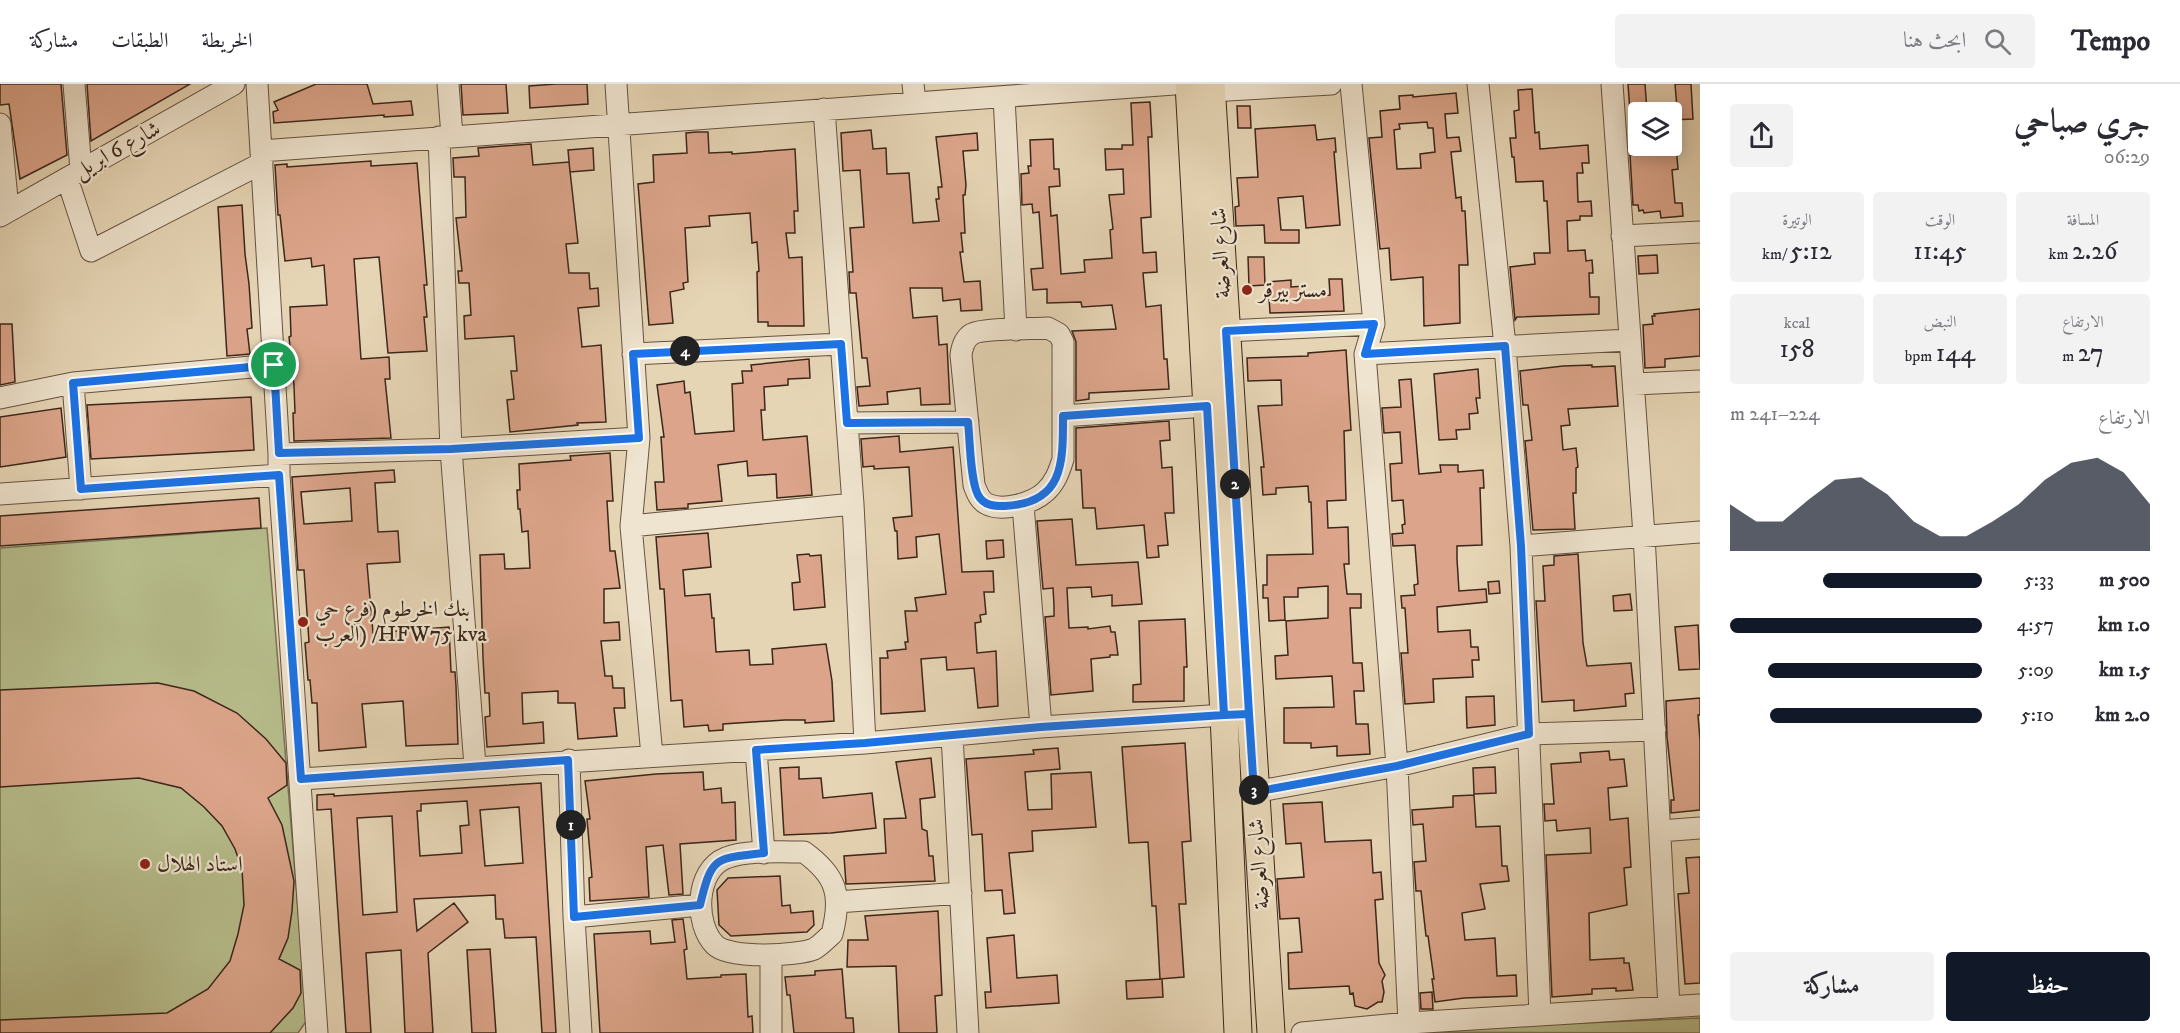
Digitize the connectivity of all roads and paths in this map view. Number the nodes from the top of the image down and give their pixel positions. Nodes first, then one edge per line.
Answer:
1 (74, 84) edge
2 (234, 84) edge
3 (257, 84) edge
4 (448, 84) edge
5 (616, 84) edge
6 (1174, 84) edge
7 (1331, 84) edge
8 (1351, 84) edge
9 (1478, 84) edge
10 (1612, 84) edge
11 (1204, 86) edge
12 (914, 94) edge
13 (1004, 97) junction
14 (824, 109) junction
15 (619, 123) junction
16 (0, 124) edge
17 (446, 136) junction
18 (261, 157) junction
19 (74, 174) junction
20 (4, 213) edge
21 (1700, 232) edge
22 (1622, 236) junction
23 (1374, 324) junction
24 (1016, 330) junction
25 (1226, 331) junction
26 (1629, 340) junction
27 (841, 344) junction
28 (1505, 346) junction
29 (633, 354) junction
30 (1365, 354) junction
31 (274, 365) junction
32 (1700, 381) edge
33 (73, 383) junction
34 (1634, 384) junction
35 (0, 398) edge
36 (1207, 406) junction
37 (1063, 416) junction
38 (968, 422) junction
39 (847, 423) junction
40 (639, 438) junction
41 (451, 449) junction
42 (279, 453) junction
43 (279, 475) junction
44 (81, 489) junction
45 (0, 494) edge
46 (853, 504) junction
47 (1023, 505) junction
48 (632, 526) junction
49 (1700, 531) edge
50 (1644, 535) junction
51 (1521, 546) junction
52 (1237, 714) junction
53 (1041, 727) junction
54 (1655, 730) junction
55 (1529, 734) junction
56 (952, 735) junction
57 (865, 743) junction
58 (756, 750) junction
59 (652, 756) junction
60 (568, 760) junction
61 (475, 766) junction
62 (1397, 766) junction
63 (301, 779) junction
64 (1254, 792) junction
65 (1700, 828) edge
66 (1660, 831) junction
67 (764, 853) junction
68 (961, 893) junction
69 (837, 902) junction
70 (700, 905) junction
71 (574, 917) junction
72 (771, 956) junction
73 (1700, 1005) edge
74 (1669, 1007) junction
75 (1540, 1015) junction
76 (1409, 1023) junction
77 (317, 1033) edge
78 (581, 1033) edge
79 (771, 1033) edge
80 (968, 1033) edge
81 (1238, 1033) edge
82 (1270, 1033) edge
83 (1302, 1033) edge

1 - 19 street
2 - 19 street, شارع 6 ابريل
3 - 18 street
4 - 17 street
5 - 15 street
6 - 13 street
7 - 11 street
8 - 23 street
9 - 28 street
10 - 22 street
11 - 25 main road, شارع العرضة
11 - 36 main road, شارع العرضة
12 - 13 street
12 - 14 street
13 - 24 street
14 - 15 street
14 - 27 street
15 - 17 street
15 - 29 street
16 - 20 street
17 - 18 street
17 - 41 street
18 - 19 street
18 - 31 street
19 - 20 street, شارع 6 ابريل
21 - 22 street
22 - 26 street
23 - 25 street
23 - 30 street
24 - 37 street
24 - 38 street
25 - 52 main road, شارع العرضة
26 - 28 street
26 - 34 street
27 - 29 street
27 - 39 street
28 - 30 street
28 - 51 street
29 - 40 street
30 - 62 street
31 - 33 street
31 - 42 street
32 - 34 street
33 - 35 street
33 - 44 street
34 - 50 street
36 - 37 street
36 - 52 main road, شارع العرضة
37 - 47 street
38 - 39 street
38 - 47 street
39 - 46 street
40 - 41 street
40 - 48 street
41 - 42 street
41 - 61 street
42 - 43 street
43 - 44 street
43 - 63 street
44 - 45 street
46 - 48 street
46 - 57 street
47 - 53 street
48 - 59 street
49 - 50 street
50 - 51 street
50 - 54 street
51 - 55 street
52 - 53 street
52 - 64 main road, شارع العرضة
52 - 81 main road, شارع العرضة
53 - 56 street
54 - 55 street
54 - 66 street
55 - 62 street
55 - 75 street
56 - 57 street
56 - 68 street
57 - 58 street
58 - 59 street
58 - 67 street
59 - 60 street
60 - 61 street
60 - 71 street
61 - 63 street
62 - 64 street
62 - 76 street
63 - 77 street
64 - 82 main road, شارع العرضة
65 - 66 street
66 - 74 street
67 - 69 street
67 - 70 street
68 - 69 street
68 - 80 street
69 - 72 street
70 - 71 street
70 - 72 street
71 - 78 street
72 - 79 street
73 - 74 street
74 - 75 street
75 - 76 street
76 - 83 street

